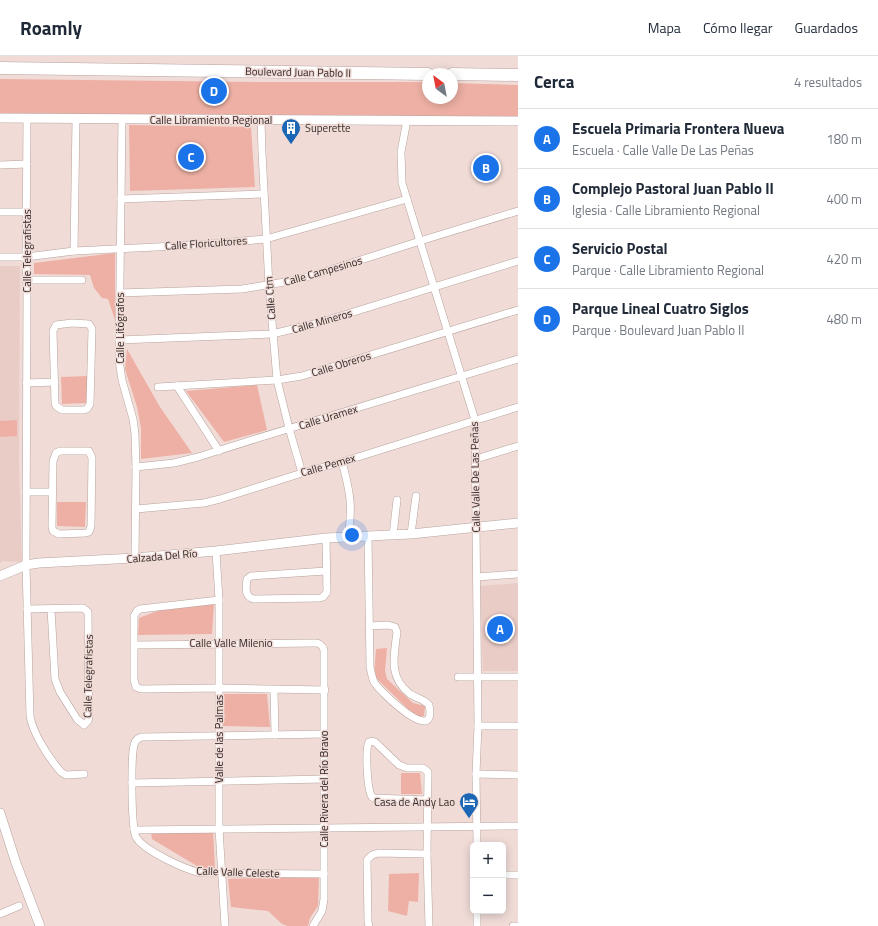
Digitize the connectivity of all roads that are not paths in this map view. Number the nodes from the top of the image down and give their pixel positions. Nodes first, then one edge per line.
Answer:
1 (0, 68) edge
2 (422, 74) edge
3 (458, 74) edge
4 (518, 74) edge
5 (0, 118) edge
6 (27, 118) junction
7 (76, 119) junction
8 (122, 120) junction
9 (261, 120) junction
10 (407, 120) junction
11 (518, 121) edge
12 (0, 164) edge
13 (27, 164) junction
14 (264, 194) junction
15 (122, 199) junction
16 (407, 199) junction
17 (518, 211) edge
18 (0, 212) edge
19 (27, 212) junction
20 (266, 239) junction
21 (420, 241) junction
22 (120, 248) junction
23 (74, 251) junction
24 (0, 257) edge
25 (26, 257) junction
26 (518, 261) edge
27 (27, 280) junction
28 (82, 280) dead end
29 (269, 286) junction
30 (435, 287) junction
31 (120, 293) junction
32 (518, 310) edge
33 (448, 331) junction
34 (272, 334) junction
35 (119, 340) junction
36 (518, 359) edge
37 (462, 376) junction
38 (277, 380) junction
39 (55, 382) junction
40 (26, 383) junction
41 (177, 386) junction
42 (158, 387) dead end
43 (518, 407) edge
44 (475, 420) junction
45 (289, 428) junction
46 (518, 446) edge
47 (219, 451) junction
48 (476, 459) junction
49 (342, 462) junction
50 (136, 467) junction
51 (302, 473) junction
52 (26, 492) junction
53 (52, 492) junction
54 (416, 496) dead end
55 (397, 500) dead end
56 (136, 509) junction
57 (518, 523) edge
58 (476, 527) junction
59 (411, 534) junction
60 (393, 535) junction
61 (348, 536) junction
62 (368, 536) junction
63 (326, 538) junction
64 (216, 551) junction
65 (135, 558) junction
66 (26, 565) junction
67 (326, 570) junction
68 (518, 574) edge
69 (0, 576) edge
70 (477, 577) junction
71 (219, 600) junction
72 (27, 609) junction
73 (51, 609) junction
74 (369, 626) junction
75 (218, 643) junction
76 (135, 644) junction
77 (324, 650) joint
78 (458, 677) dead end
79 (477, 677) junction
80 (518, 677) edge
81 (219, 688) junction
82 (274, 690) junction
83 (325, 690) junction
84 (478, 726) junction
85 (518, 726) edge
86 (325, 734) junction
87 (275, 735) junction
88 (219, 736) junction
89 (84, 774) dead end
90 (476, 774) junction
91 (518, 775) edge
92 (325, 779) junction
93 (219, 781) junction
94 (132, 783) junction
95 (427, 800) junction
96 (0, 813) edge
97 (428, 826) junction
98 (476, 826) junction
99 (518, 826) edge
100 (219, 828) junction
101 (324, 828) junction
102 (134, 830) junction
103 (477, 842) edge
104 (427, 854) junction
105 (222, 874) junction
106 (324, 874) junction
107 (506, 875) edge
108 (518, 875) edge
109 (19, 906) dead end
110 (0, 914) edge
111 (477, 914) edge
112 (40, 926) edge
113 (225, 926) edge
114 (313, 926) edge
115 (369, 926) edge
116 (429, 926) edge
117 (477, 926) edge
118 (513, 926) edge
119 (518, 926) edge

1 - 2 highway, Boulevard Juan Pablo II
3 - 4 highway
5 - 6 street, Calle Libramiento Regional
6 - 7 street, Calle Libramiento Regional
6 - 13 street, Calle Telegrafistas
7 - 8 street, Calle Libramiento Regional
7 - 23 street
8 - 9 street, Calle Libramiento Regional
8 - 15 street, Calle Litógrafos
9 - 10 street, Calle Libramiento Regional
9 - 14 street, Calle Ctm
10 - 11 street, Calle Libramiento Regional
10 - 16 street, Calle Valle De Las Peñas
12 - 13 street
13 - 19 street, Calle Telegrafistas
14 - 15 street
14 - 20 street, Calle Ctm
15 - 22 street, Calle Litógrafos
16 - 20 street, Calle Floricultores
16 - 21 street, Calle Valle De Las Peñas
17 - 21 street, Calle Campesinos
18 - 19 street
19 - 25 street, Calle Telegrafistas
20 - 22 street, Calle Floricultores
20 - 29 street, Calle Ctm
21 - 29 street, Calle Campesinos
21 - 30 street, Calle Valle De Las Peñas
22 - 23 street, Calle Floricultores
22 - 31 street, Calle Litógrafos
23 - 25 street, Calle Floricultores
24 - 25 street, Calle Floricultores
25 - 27 street, Calle Telegrafistas
26 - 30 street, Calle Mineros
27 - 28 street
27 - 40 street, Calle Telegrafistas
29 - 31 street, Calle Campesinos
29 - 34 street, Calle Ctm
30 - 33 street, Calle Valle De Las Peñas
30 - 34 street, Calle Mineros
31 - 35 street, Calle Litógrafos
32 - 33 street, Calle Obreros
33 - 37 street, Calle Valle De Las Peñas
33 - 38 street, Calle Obreros
34 - 35 street, Calle Mineros
34 - 38 street, Calle Ctm
35 - 50 street, Calle Litógrafos
36 - 37 street, Calle Uramex
37 - 44 street, Calle Valle De Las Peñas
37 - 45 street, Calle Uramex
38 - 41 street, Calle Obreros
38 - 45 street, Calle Ctm
39 - 39 street
39 - 40 street
40 - 52 street, Calle Telegrafistas
41 - 42 street, Calle Obreros
41 - 47 street
43 - 44 street, Calle Pemex
44 - 48 street, Calle Valle De Las Peñas
44 - 49 street, Calle Pemex
45 - 47 street, Calle Uramex
45 - 51 street, Calle Ctm
46 - 48 street
47 - 50 street, Calle Uramex
48 - 58 street, Calle Valle De Las Peñas
49 - 51 street, Calle Pemex
49 - 61 street
50 - 56 street, Calle Litógrafos
51 - 56 street, Calle Pemex
52 - 53 street
52 - 66 street, Calle Telegrafistas
53 - 53 street
54 - 59 street
55 - 60 street
56 - 65 street, Calle Litógrafos
57 - 58 street, Calzada Del Río
58 - 59 street, Calzada Del Río
58 - 70 street, Calle Valle De Las Peñas
59 - 60 street, Calzada Del Río
60 - 62 street, Calzada Del Río
61 - 62 street, Calzada Del Río
61 - 63 street, Calzada Del Río
62 - 74 street
63 - 64 street, Calzada Del Río
63 - 67 street
64 - 65 street, Calzada Del Río
64 - 71 street, Valle de las Palmas
65 - 66 street, Calzada Del Río
66 - 69 street, Calzada Del Río
66 - 72 street, Calle Telegrafistas
67 - 67 street
68 - 70 street
70 - 79 street, Calle Valle De Las Peñas
71 - 75 street, Valle de las Palmas
71 - 76 street
72 - 73 street, Calle Telegrafistas
72 - 89 street, Calle Telegrafistas
73 - 73 street, Calle Telegrafistas
74 - 74 street
75 - 76 street, Calle Valle Milenio
75 - 77 street, Calle Valle Milenio
75 - 81 street, Valle de las Palmas
76 - 81 street
77 - 83 street, Calle Rivera del Río Bravo
78 - 79 street
79 - 80 street
79 - 84 street, Calle Valle De Las Peñas
81 - 82 street
81 - 88 street, Valle de las Palmas
82 - 83 street
82 - 87 street
83 - 86 street, Calle Rivera del Río Bravo
84 - 85 street
84 - 90 street, Calle Valle De Las Peñas
86 - 87 street
86 - 92 street, Calle Rivera del Río Bravo
87 - 88 street
88 - 93 street, Valle de las Palmas
88 - 94 street
90 - 91 street
90 - 98 street, Calle Valle De Las Peñas
92 - 93 street
92 - 101 street, Calle Rivera del Río Bravo
93 - 94 street
93 - 100 street, Valle de las Palmas
94 - 102 street
95 - 95 street
95 - 97 street
96 - 112 street
97 - 98 street
97 - 101 street
97 - 104 street
98 - 99 street
98 - 103 street, Calle Valle De Las Peñas
100 - 101 street
100 - 102 street
100 - 105 street, Valle de las Palmas
101 - 106 street, Calle Rivera del Río Bravo
102 - 105 street, Calle Valle Celeste
104 - 115 street
104 - 116 street
105 - 106 street, Calle Valle Celeste
105 - 113 street, Valle de las Palmas
106 - 114 street, Calle Rivera del Río Bravo
107 - 108 street
109 - 110 street
111 - 117 street
118 - 119 street

